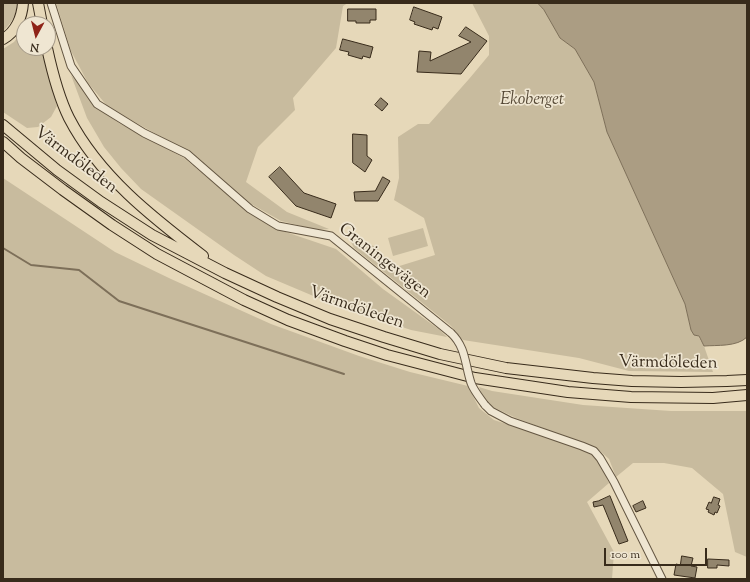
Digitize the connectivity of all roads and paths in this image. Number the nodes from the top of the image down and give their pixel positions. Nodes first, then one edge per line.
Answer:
1 (23, 3) edge
2 (38, 3) edge
3 (51, 3) edge
4 (40, 16) edge
5 (3, 39) edge
6 (49, 56) edge
7 (3, 125) edge
8 (3, 142) edge
9 (3, 149) edge
10 (63, 190) junction
11 (225, 273) junction
12 (747, 380) edge
13 (747, 395) edge
14 (662, 579) edge

1 - 5 highway
2 - 4 highway
3 - 14 street, Graningevägen, bridge
6 - 11 highway
7 - 11 highway, Värmdöleden
8 - 10 highway, Värmdöleden
9 - 10 highway
10 - 13 highway, Värmdöleden
11 - 12 highway, Värmdöleden

